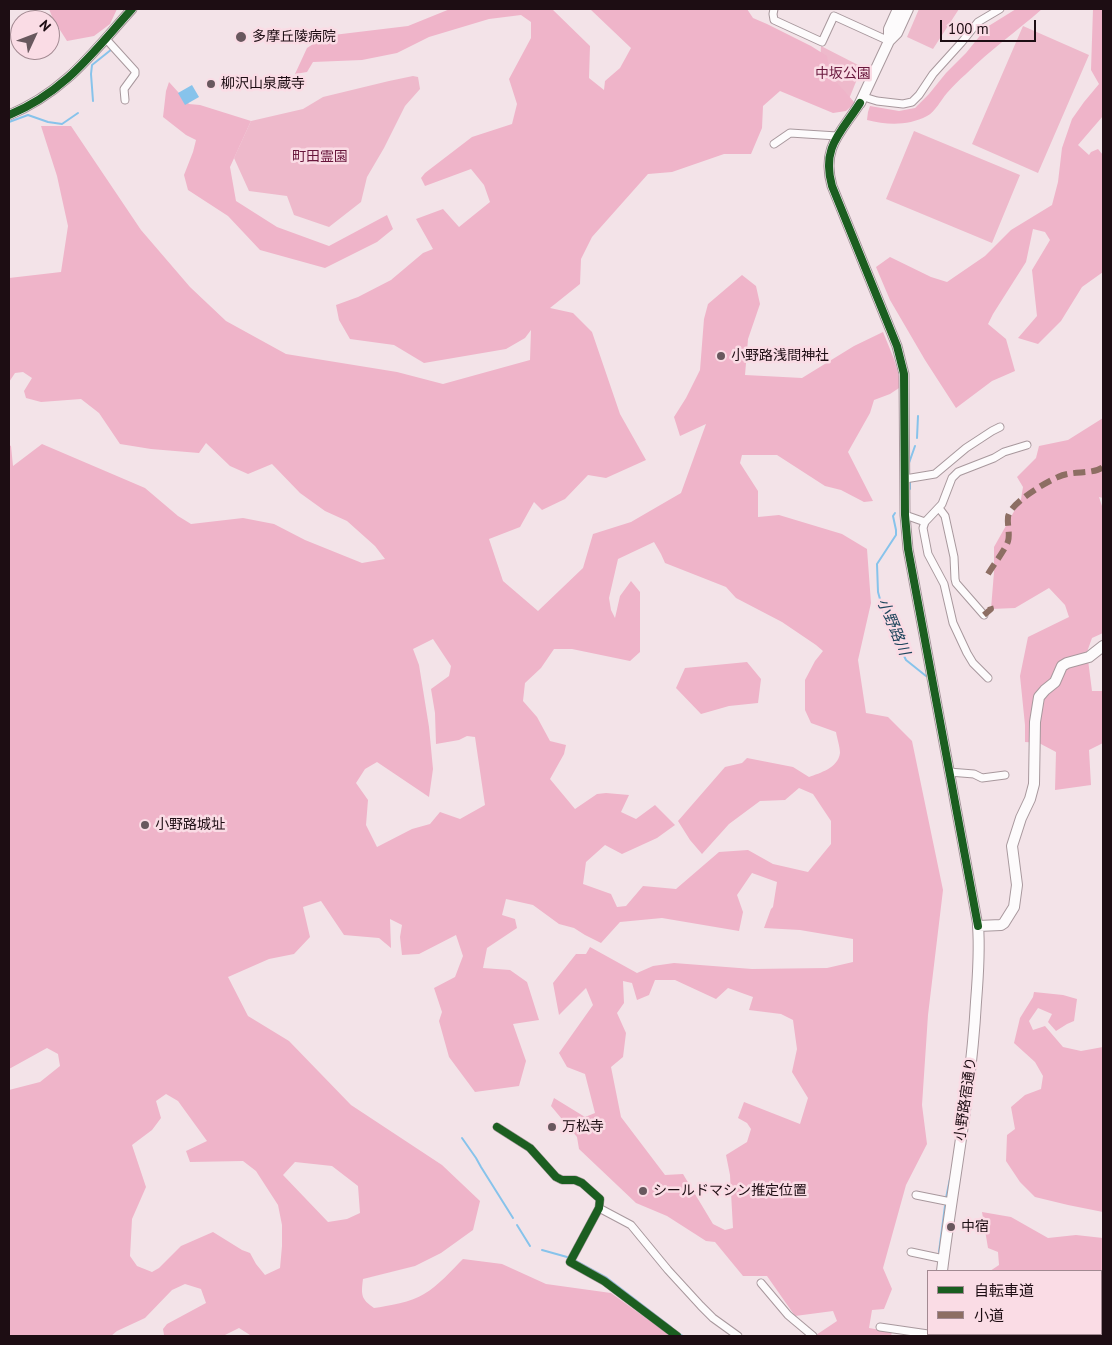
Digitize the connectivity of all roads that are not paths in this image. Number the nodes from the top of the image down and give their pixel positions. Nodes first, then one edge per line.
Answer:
1 (132, 9) edge
2 (774, 9) edge
3 (898, 9) edge
4 (908, 9) edge
5 (1000, 9) edge
6 (106, 38) junction
7 (889, 41) junction
8 (126, 100) dead end
9 (862, 100) junction
10 (9, 115) edge
11 (837, 136) junction
12 (774, 144) dead end
13 (1000, 427) dead end
14 (1027, 445) dead end
15 (905, 478) junction
16 (939, 508) junction
17 (905, 515) junction
18 (925, 522) junction
19 (984, 615) dead end
20 (1103, 646) edge
21 (988, 678) dead end
22 (950, 772) junction
23 (1005, 775) dead end
24 (978, 926) junction
25 (497, 1126) dead end
26 (916, 1195) dead end
27 (951, 1202) junction
28 (599, 1208) junction
29 (911, 1252) dead end
30 (944, 1259) junction
31 (942, 1270) edge
32 (761, 1283) dead end
33 (880, 1327) dead end
34 (927, 1334) edge
35 (677, 1336) edge
36 (738, 1336) edge
37 (813, 1336) edge

1 - 6 street
2 - 7 street
3 - 7 main road
4 - 7 main road
5 - 9 street
6 - 8 street
6 - 10 street
7 - 9 main road
9 - 11 street
11 - 12 street
11 - 15 street
13 - 15 street
14 - 16 street
15 - 17 street
16 - 18 street
16 - 19 street
17 - 18 street
17 - 22 street
18 - 21 street
20 - 24 main road
22 - 23 street
22 - 24 street
24 - 27 main road, 小野路宿通り
25 - 28 street
26 - 27 street
27 - 30 main road, 小野路宿通り
28 - 35 street
28 - 36 street
29 - 30 street
30 - 31 main road, 小野路宿通り
32 - 37 street
33 - 34 street

